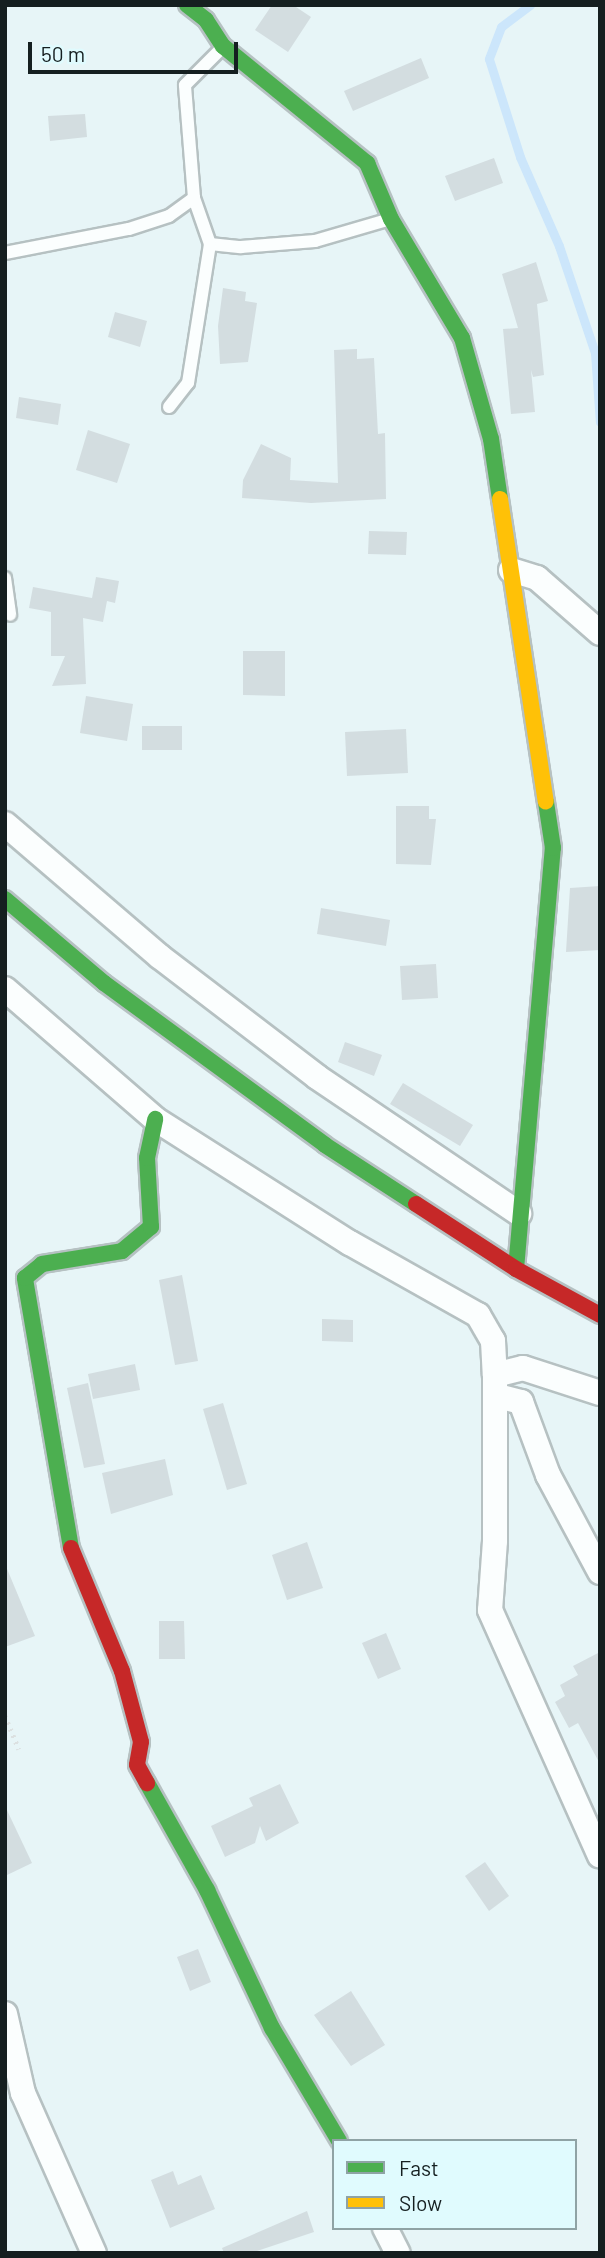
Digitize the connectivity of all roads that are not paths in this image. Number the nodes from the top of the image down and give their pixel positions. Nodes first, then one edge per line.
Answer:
1 (187, 5) edge
2 (209, 13) edge
3 (223, 46) junction
4 (194, 198) junction
5 (391, 219) junction
6 (210, 244) junction
7 (5, 253) edge
8 (169, 408) dead end
9 (511, 570) junction
10 (5, 578) edge
11 (10, 615) dead end
12 (600, 633) edge
13 (5, 824) edge
14 (5, 899) edge
15 (5, 989) edge
16 (155, 1119) junction
17 (519, 1213) junction
18 (516, 1269) junction
19 (600, 1315) edge
20 (496, 1386) junction
21 (600, 1394) edge
22 (600, 1572) edge
23 (600, 1856) edge
24 (5, 2014) edge
25 (338, 2139) edge
26 (386, 2230) edge
27 (94, 2253) edge
28 (398, 2253) edge

1 - 2 street
2 - 3 street
3 - 4 lane
3 - 5 street
4 - 6 lane
4 - 7 lane
5 - 6 lane
5 - 9 street
6 - 8 lane
9 - 12 street
9 - 17 street
10 - 11 lane
13 - 17 street
14 - 18 street
15 - 16 street
16 - 20 street
16 - 25 street
17 - 18 street
18 - 19 street
20 - 21 street
20 - 22 street
20 - 23 street
24 - 27 street
26 - 28 street

